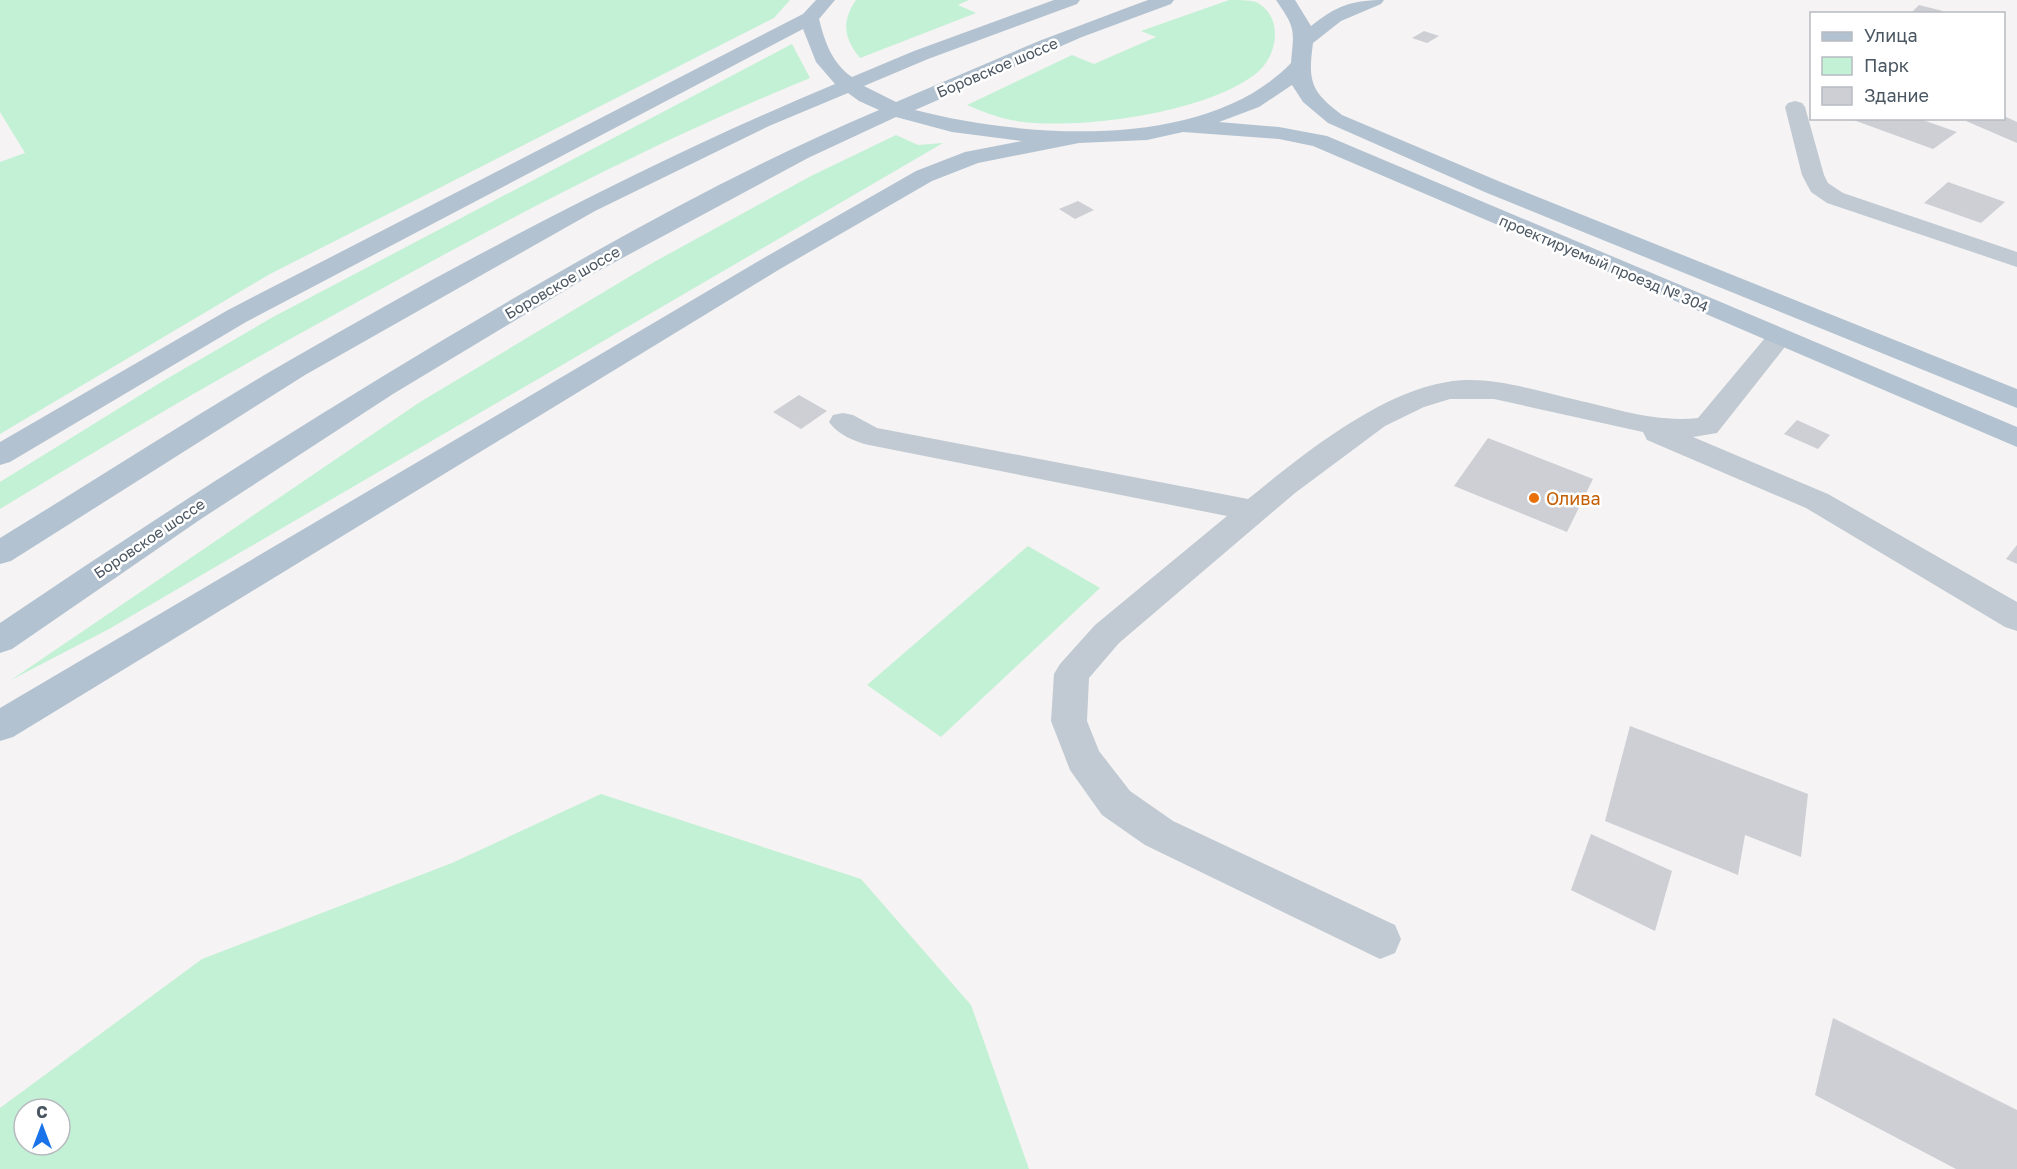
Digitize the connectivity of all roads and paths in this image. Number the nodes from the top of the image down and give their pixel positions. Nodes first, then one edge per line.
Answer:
1 (826, 0) edge
2 (1071, 0) edge
3 (1165, 0) edge
4 (1286, 0) edge
5 (1375, 0) edge
6 (810, 18) junction
7 (1306, 39) junction
8 (1302, 63) junction
9 (1795, 107) dead end
10 (1182, 126) junction
11 (1075, 138) junction
12 (2017, 260) edge
13 (1779, 338) junction
14 (2017, 399) edge
15 (1622, 418) junction
16 (843, 422) dead end
17 (2017, 438) edge
18 (0, 455) edge
19 (1254, 511) junction
20 (0, 553) edge
21 (2017, 618) edge
22 (0, 640) edge
23 (0, 726) edge
24 (1380, 939) dead end

1 - 6 main road
2 - 20 main road, Боровское шоссе
3 - 22 main road, Боровское шоссе
4 - 7 main road
5 - 7 main road
6 - 11 main road
6 - 18 main road
7 - 8 main road, проектируемый проезд № 304
8 - 10 main road
8 - 14 main road, проектируемый проезд № 304
9 - 12 lane
10 - 11 main road
10 - 13 main road, проектируемый проезд № 304
11 - 23 main road
13 - 15 lane
13 - 17 main road, проектируемый проезд № 304
15 - 19 lane
15 - 21 lane
16 - 19 lane
19 - 24 lane

